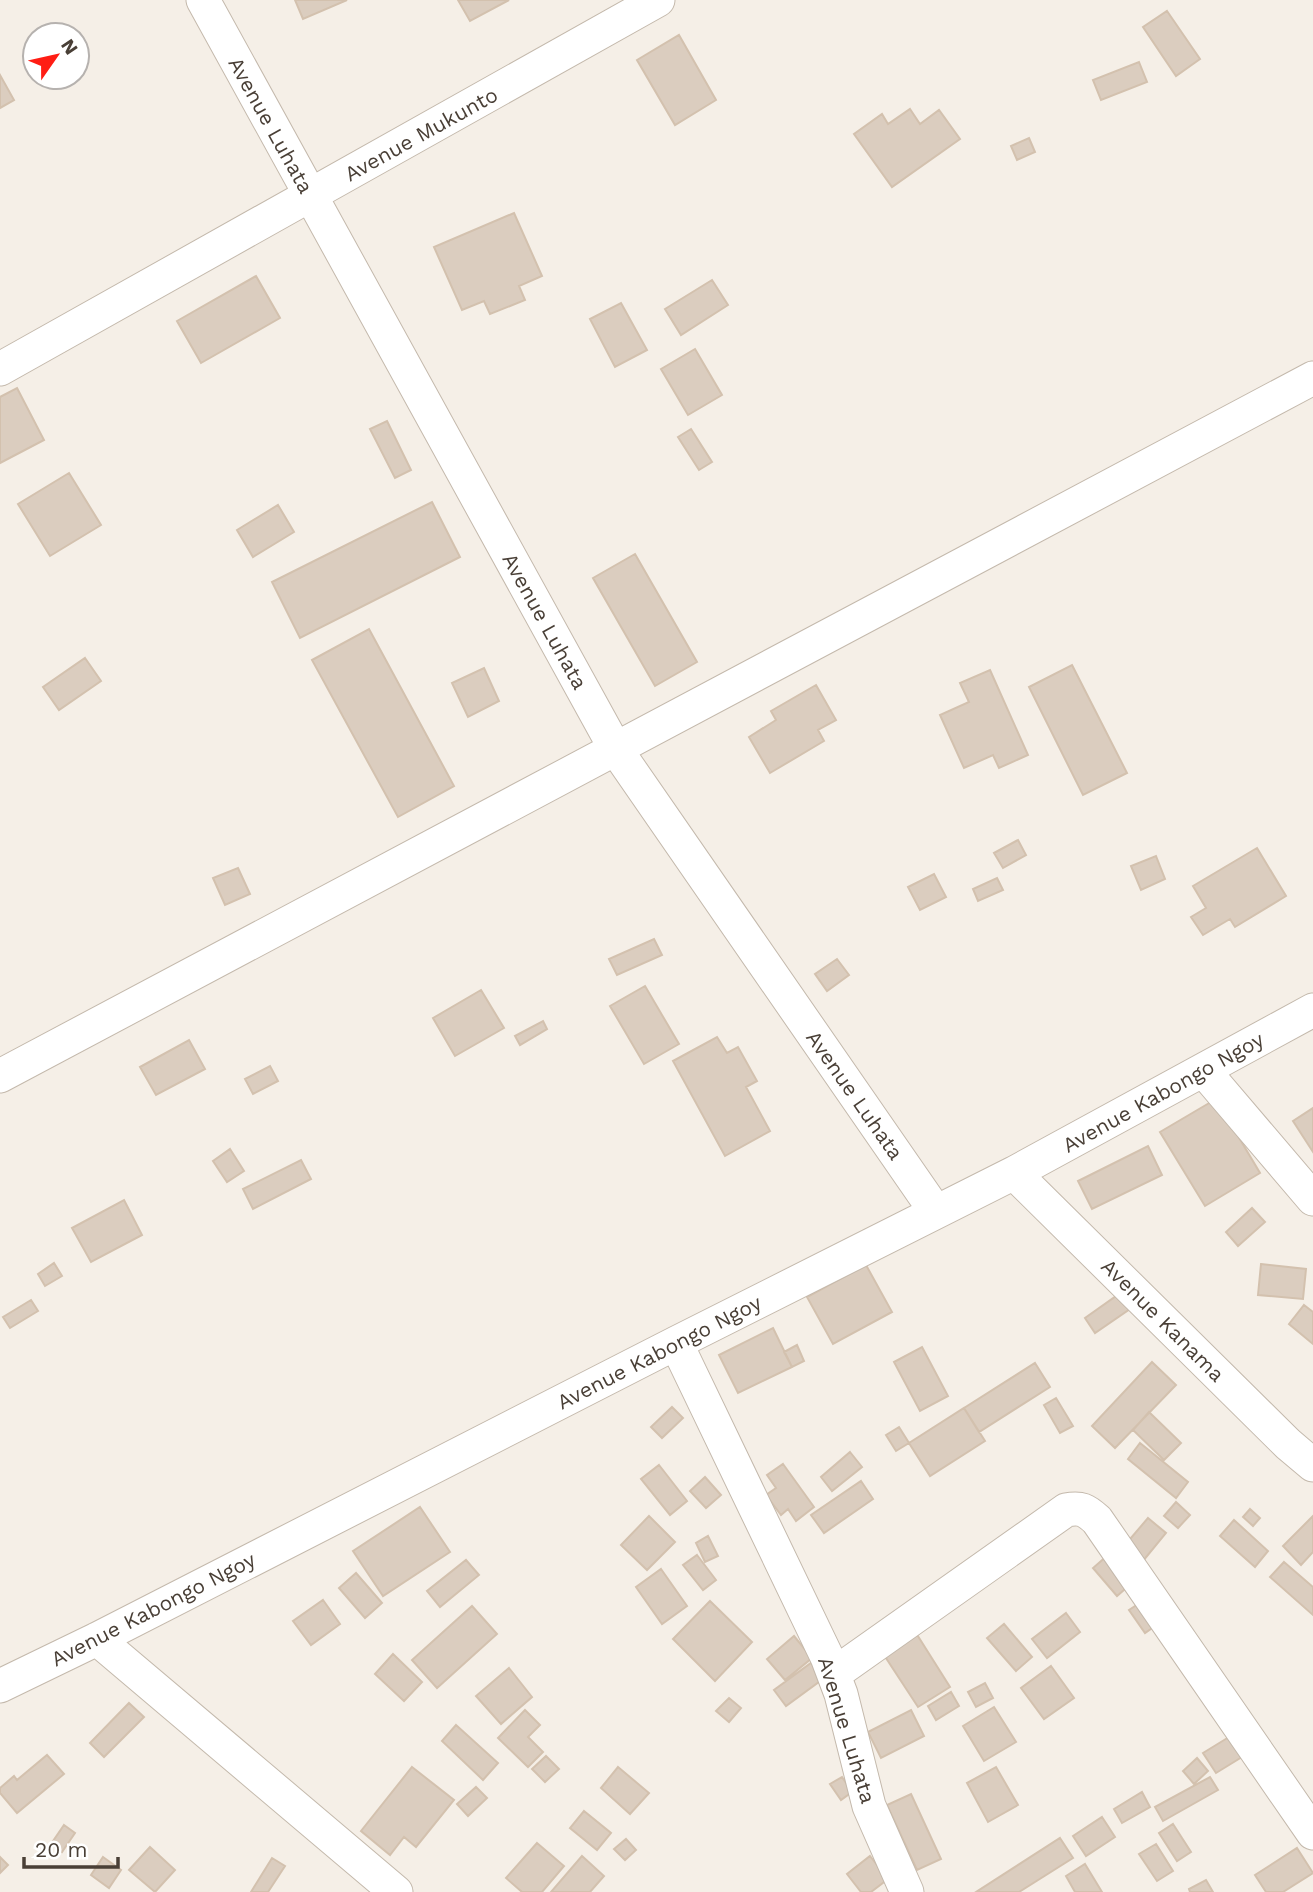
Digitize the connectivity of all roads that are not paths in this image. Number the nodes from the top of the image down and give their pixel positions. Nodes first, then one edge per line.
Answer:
1 (203, 0) edge
2 (659, 0) edge
3 (309, 196) junction
4 (0, 369) edge
5 (1313, 378) edge
6 (615, 748) junction
7 (1313, 1010) edge
8 (1204, 1071) junction
9 (0, 1076) edge
10 (1014, 1173) junction
11 (1313, 1199) edge
12 (936, 1212) junction
13 (676, 1343) junction
14 (1313, 1465) edge
15 (97, 1639) junction
16 (834, 1674) junction
17 (0, 1686) edge
18 (1313, 1833) edge
19 (396, 1892) edge
20 (907, 1892) edge

1 - 3 street, Avenue Luhata
2 - 3 street, Avenue Mukunto
3 - 4 street, Avenue Mukunto
3 - 6 street, Avenue Luhata
5 - 6 street
6 - 9 street
6 - 12 street, Avenue Luhata
7 - 8 street, Avenue Kabongo Ngoy
8 - 10 street, Avenue Kabongo Ngoy
8 - 11 street
10 - 12 street, Avenue Kabongo Ngoy
10 - 14 street, Avenue Kanama
12 - 13 street, Avenue Kabongo Ngoy
13 - 15 street, Avenue Kabongo Ngoy
13 - 16 street, Avenue Luhata
15 - 17 street, Avenue Kabongo Ngoy
15 - 19 street
16 - 18 street
16 - 20 street, Avenue Luhata

